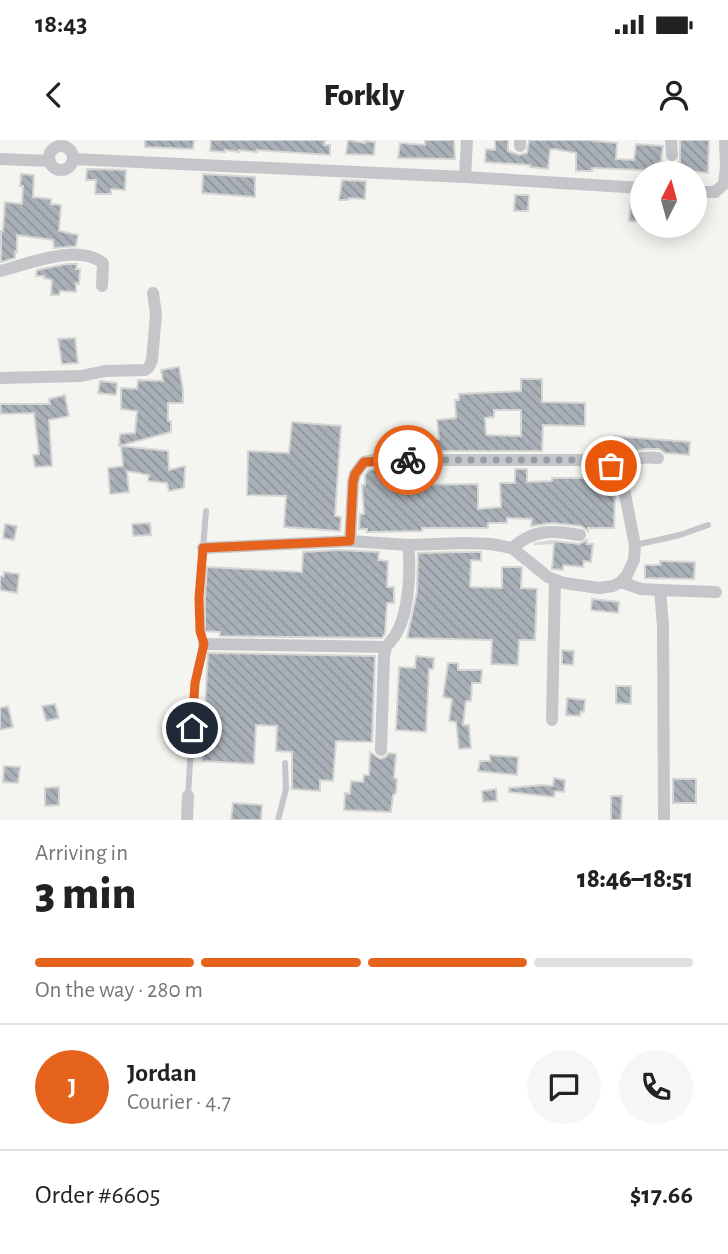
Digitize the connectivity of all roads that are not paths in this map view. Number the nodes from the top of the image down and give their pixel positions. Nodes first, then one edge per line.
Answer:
1 (467, 140) edge
2 (671, 140) edge
3 (725, 140) edge
4 (62, 143) edge
5 (672, 155) dead end
6 (0, 159) edge
7 (73, 159) junction
8 (50, 161) junction
9 (465, 177) junction
10 (630, 187) edge
11 (707, 192) edge
12 (0, 271) edge
13 (102, 286) dead end
14 (153, 293) dead end
15 (0, 378) edge
16 (658, 458) dead end
17 (621, 474) junction
18 (206, 511) dead end
19 (708, 526) dead end
20 (580, 536) dead end
21 (350, 541) junction
22 (408, 545) junction
23 (635, 545) junction
24 (203, 548) junction
25 (512, 548) junction
26 (555, 580) junction
27 (621, 582) junction
28 (660, 590) junction
29 (716, 592) dead end
30 (204, 644) junction
31 (386, 648) junction
32 (552, 720) dead end
33 (381, 750) dead end
34 (285, 763) dead end
35 (188, 796) joint
36 (187, 820) edge
37 (278, 820) edge
38 (664, 820) edge

1 - 9 street
2 - 5 street
3 - 11 street
4 - 7 street
4 - 8 street
6 - 8 street
7 - 8 street
7 - 9 street
9 - 10 street
12 - 13 street
14 - 15 street
16 - 17 street
17 - 21 street
17 - 23 street
18 - 24 lane
19 - 23 lane
20 - 25 street
21 - 22 street
21 - 24 street
22 - 25 street
22 - 31 street
23 - 27 street
24 - 30 lane
25 - 26 street
26 - 27 street
26 - 32 street
27 - 28 street
28 - 29 street
28 - 38 street
30 - 31 street
30 - 35 lane
31 - 33 street
34 - 37 lane
35 - 36 street

